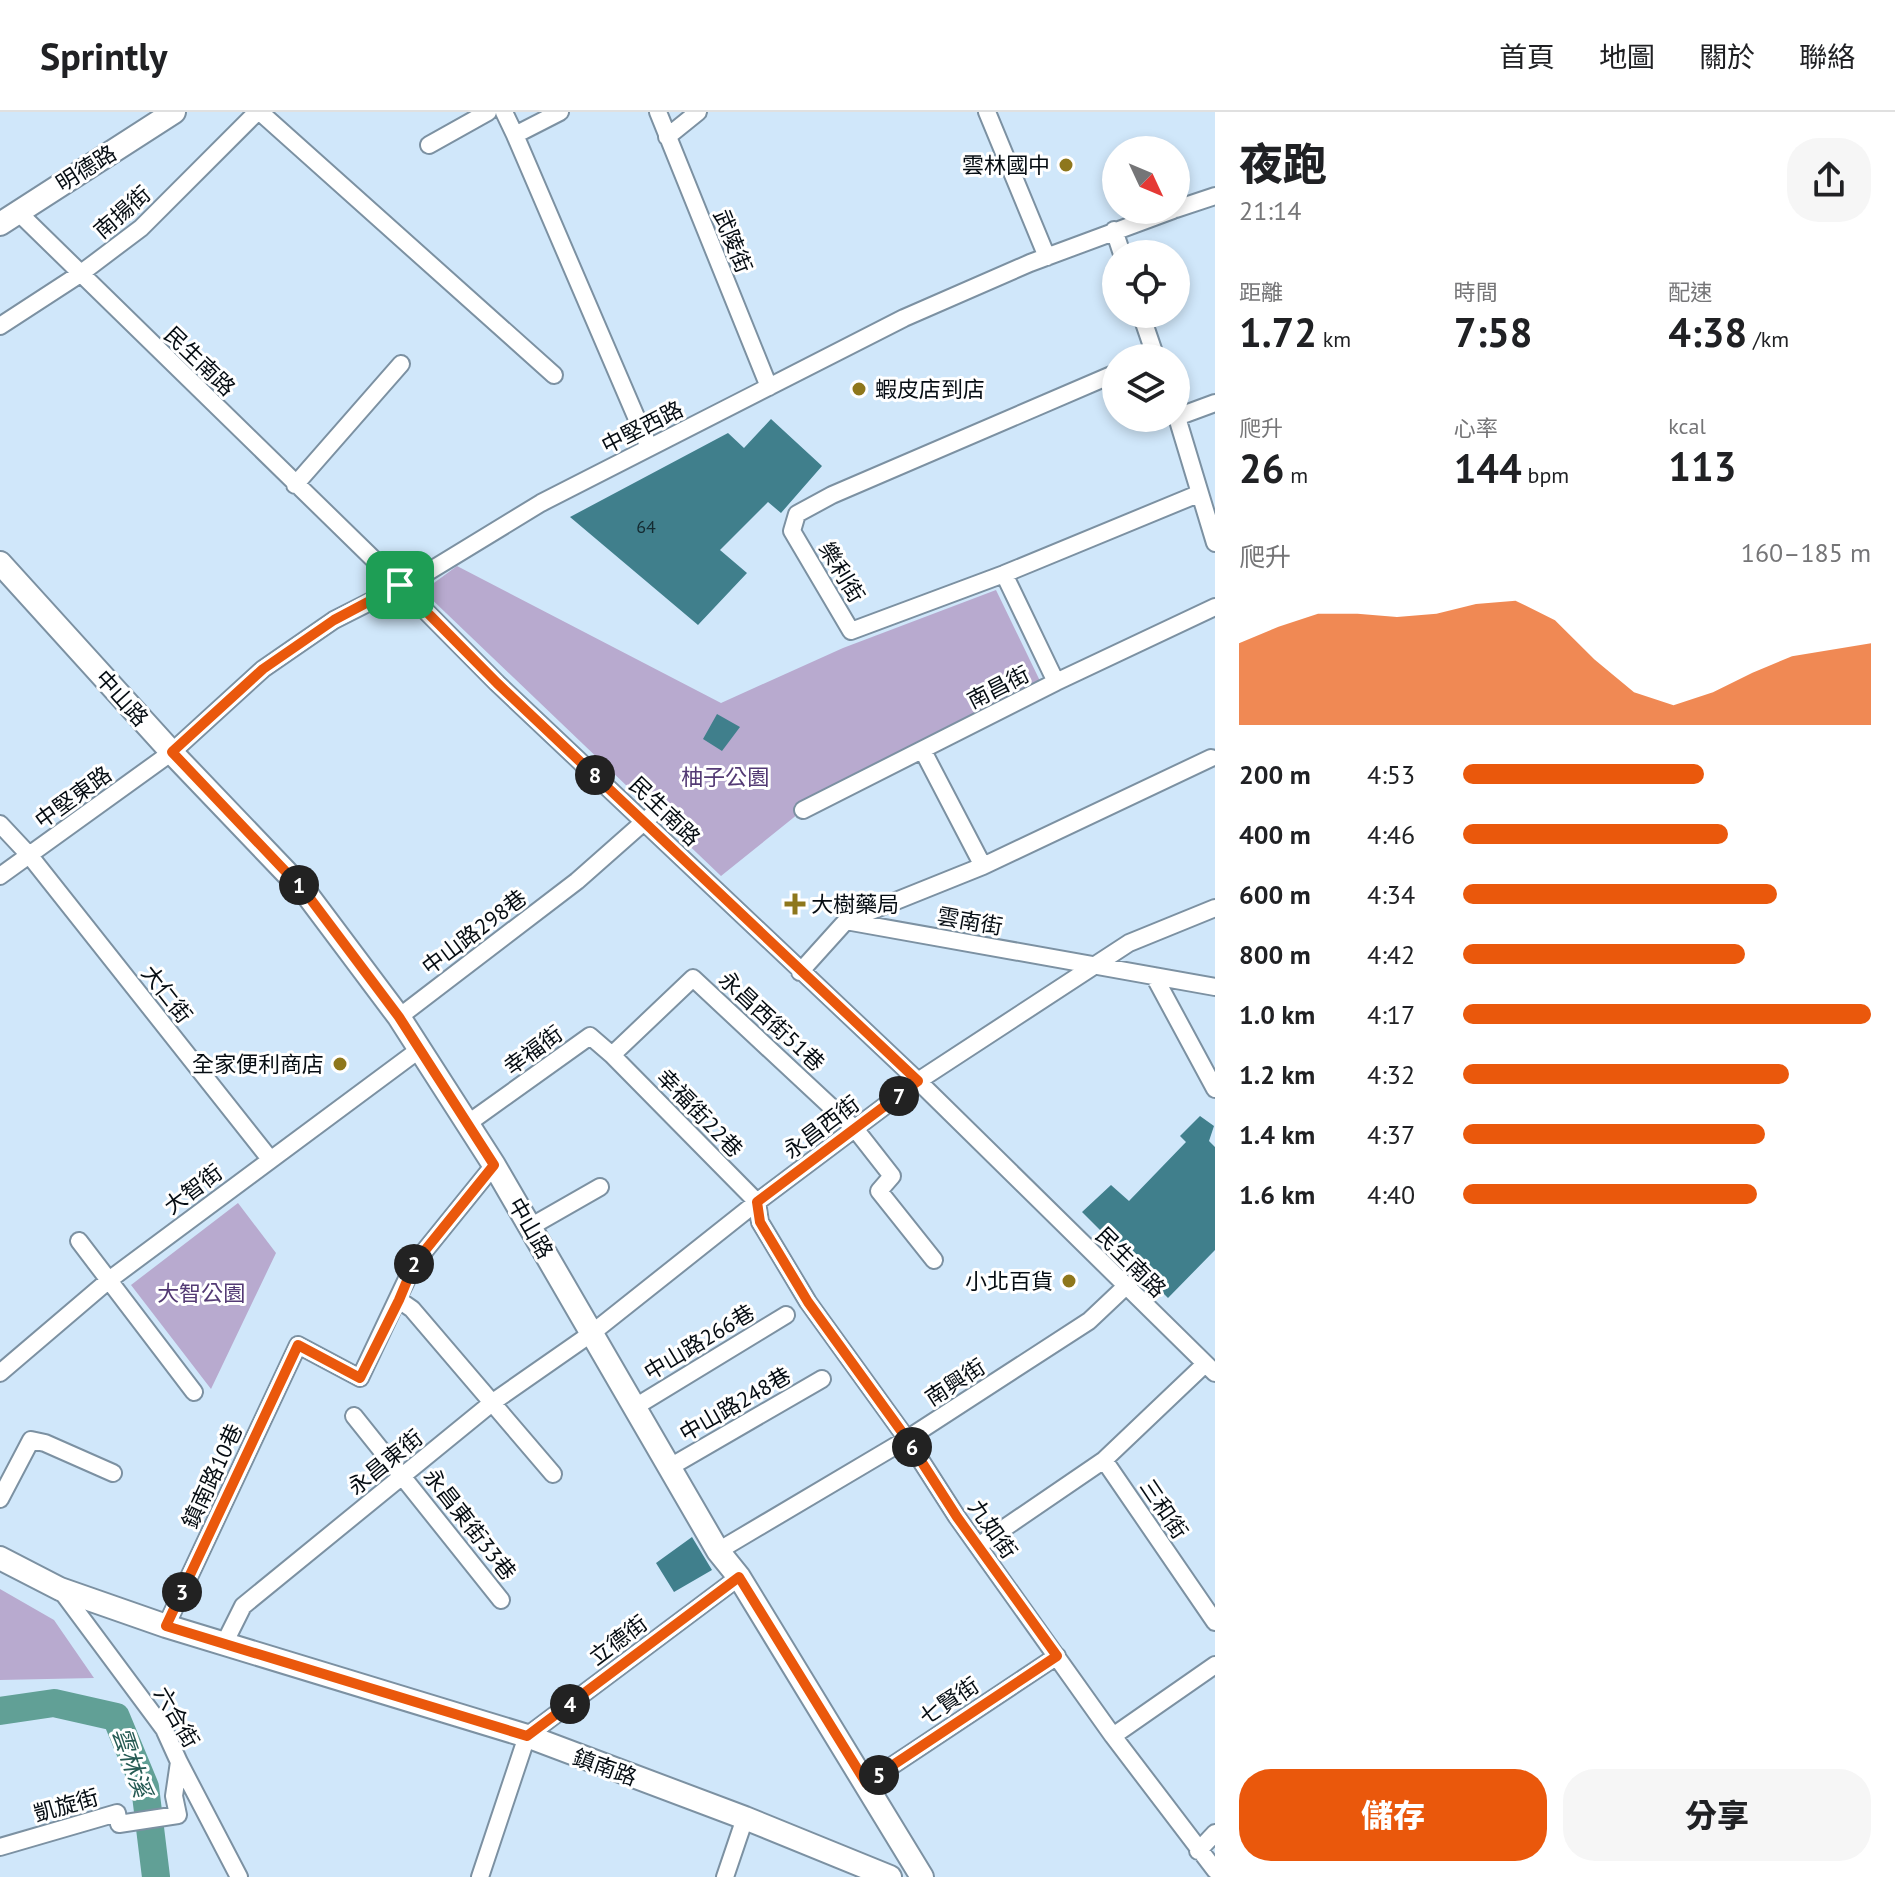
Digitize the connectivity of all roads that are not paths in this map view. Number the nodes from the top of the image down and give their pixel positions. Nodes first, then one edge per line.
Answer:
1 (174, 112) edge
2 (258, 112) edge
3 (488, 112) edge
4 (504, 112) edge
5 (560, 112) edge
6 (658, 112) edge
7 (698, 112) edge
8 (987, 112) edge
9 (515, 135) junction
10 (667, 137) junction
11 (429, 145) dead end
12 (1215, 196) edge
13 (1190, 205) edge
14 (9, 218) edge
15 (1132, 224) edge
16 (1114, 230) junction
17 (1117, 240) edge
18 (1047, 257) junction
19 (80, 274) junction
20 (0, 326) edge
21 (401, 364) dead end
22 (554, 375) dead end
23 (1102, 379) edge
24 (769, 387) junction
25 (1215, 403) edge
26 (1190, 412) edge
27 (1181, 432) edge
28 (649, 447) junction
29 (295, 485) junction
30 (1198, 494) junction
31 (1215, 543) edge
32 (0, 563) edge
33 (1004, 574) junction
34 (400, 585) junction
35 (1215, 607) edge
36 (1056, 682) junction
37 (923, 751) junction
38 (172, 752) junction
39 (1211, 758) dead end
40 (803, 810) dead end
41 (649, 817) junction
42 (0, 824) edge
43 (30, 856) junction
44 (983, 866) junction
45 (0, 876) edge
46 (1215, 908) edge
47 (846, 921) junction
48 (1094, 965) junction
49 (800, 972) junction
50 (1154, 976) junction
51 (1215, 987) edge
52 (399, 1017) junction
53 (420, 1049) junction
54 (612, 1055) junction
55 (918, 1081) junction
56 (1215, 1089) edge
57 (467, 1124) junction
58 (856, 1130) junction
59 (270, 1159) junction
60 (494, 1165) junction
61 (600, 1187) dead end
62 (757, 1202) junction
63 (530, 1227) junction
64 (79, 1241) dead end
65 (934, 1260) dead end
66 (109, 1280) junction
67 (1125, 1287) junction
68 (399, 1300) junction
69 (786, 1315) dead end
70 (592, 1333) junction
71 (1210, 1369) edge
72 (0, 1373) edge
73 (822, 1379) dead end
74 (194, 1392) dead end
75 (493, 1402) junction
76 (635, 1407) junction
77 (354, 1416) dead end
78 (907, 1439) junction
79 (1104, 1460) junction
80 (670, 1467) junction
81 (113, 1473) dead end
82 (553, 1474) dead end
83 (404, 1476) junction
84 (0, 1499) edge
85 (978, 1546) junction
86 (718, 1551) junction
87 (0, 1558) edge
88 (739, 1577) junction
89 (60, 1589) junction
90 (501, 1600) dead end
91 (1215, 1622) edge
92 (166, 1626) junction
93 (225, 1642) junction
94 (1057, 1656) junction
95 (1215, 1665) edge
96 (527, 1736) junction
97 (1113, 1736) junction
98 (179, 1762) junction
99 (866, 1783) junction
100 (745, 1818) junction
101 (1215, 1833) edge
102 (0, 1847) edge
103 (1198, 1851) junction
104 (1215, 1870) edge
105 (239, 1877) edge
106 (480, 1877) edge
107 (725, 1877) edge
108 (890, 1877) edge
109 (922, 1877) edge

1 - 14 street, 明德路
2 - 19 street, 南揚街
2 - 22 street
3 - 11 street
4 - 9 street
5 - 9 street
6 - 10 street, 武陵街
7 - 10 street
8 - 18 street
9 - 28 street
10 - 24 street, 武陵街
12 - 13 street, 中堅西路
14 - 19 street, 民生南路
15 - 16 street, 中堅西路
16 - 17 street
16 - 18 street, 中堅西路
18 - 24 street, 中堅西路
19 - 20 street, 南揚街
19 - 29 street, 民生南路
21 - 29 street
23 - 33 street, 樂利街
24 - 28 street, 中堅西路
25 - 26 street
27 - 30 street
28 - 34 street, 中堅西路
29 - 34 street, 民生南路
30 - 31 street
30 - 33 street, 樂利街
32 - 38 street, 中山路
33 - 36 street
34 - 38 street, 中堅西路
34 - 41 street, 民生南路
35 - 36 street, 南昌街
36 - 37 street, 南昌街
37 - 40 street, 南昌街
37 - 44 street
38 - 43 street, 中堅東路
38 - 52 street, 中山路
39 - 44 street
41 - 49 street, 民生南路
41 - 52 street, 中山路298巷
42 - 43 street, 大仁街
43 - 45 street, 中堅東路
43 - 59 street, 大仁街
44 - 47 street
46 - 48 street, 永昌西街
47 - 48 street, 雲南街
47 - 49 street
48 - 50 street, 雲南街
48 - 55 street, 永昌西街
49 - 55 street, 民生南路
50 - 51 street, 雲南街
50 - 56 street
52 - 53 street, 中山路
53 - 57 street, 中山路
53 - 59 street, 大智街
54 - 57 street, 幸福街
54 - 58 street, 永昌西街51巷
54 - 62 street, 幸福街22巷
55 - 58 street, 永昌西街
55 - 67 street, 民生南路
57 - 60 street, 中山路
58 - 62 street, 永昌西街
58 - 65 street, 永昌西街51巷
59 - 66 street, 大智街
60 - 63 street, 中山路
60 - 68 street
61 - 63 street
62 - 70 street, 永昌西街
62 - 78 street, 九如街
63 - 70 street, 中山路
64 - 66 street
66 - 72 street, 大智街
66 - 74 street
67 - 71 street, 民生南路
67 - 78 street, 南興街
68 - 75 street
68 - 92 street, 鎮南路10巷
69 - 76 street, 中山路266巷
70 - 75 street, 永昌東街
70 - 76 street, 中山路
71 - 79 street
73 - 80 street, 中山路248巷
75 - 82 street
75 - 83 street, 永昌東街
76 - 80 street, 中山路
77 - 83 street, 永昌東街33巷
78 - 85 street, 九如街
78 - 86 street, 南興街
79 - 85 street
79 - 91 street, 三和街
80 - 86 street, 中山路
81 - 84 street
83 - 90 street, 永昌東街33巷
83 - 93 street, 永昌東街
85 - 94 street, 九如街
86 - 88 street, 中山路
87 - 89 street, 鎮南路
88 - 96 street, 立德街
88 - 99 street, 中山路
89 - 92 street, 鎮南路
89 - 98 street, 六合街
92 - 93 street, 鎮南路
93 - 96 street, 鎮南路
94 - 97 street, 九如街
94 - 99 street, 七賢街
95 - 97 street
96 - 100 street, 鎮南路
96 - 106 street
97 - 103 street, 九如街
98 - 102 street, 凱旋街
98 - 105 street, 六合街
99 - 109 street, 中山路
100 - 107 street
100 - 108 street, 鎮南路
101 - 103 street
103 - 104 street, 九如街

